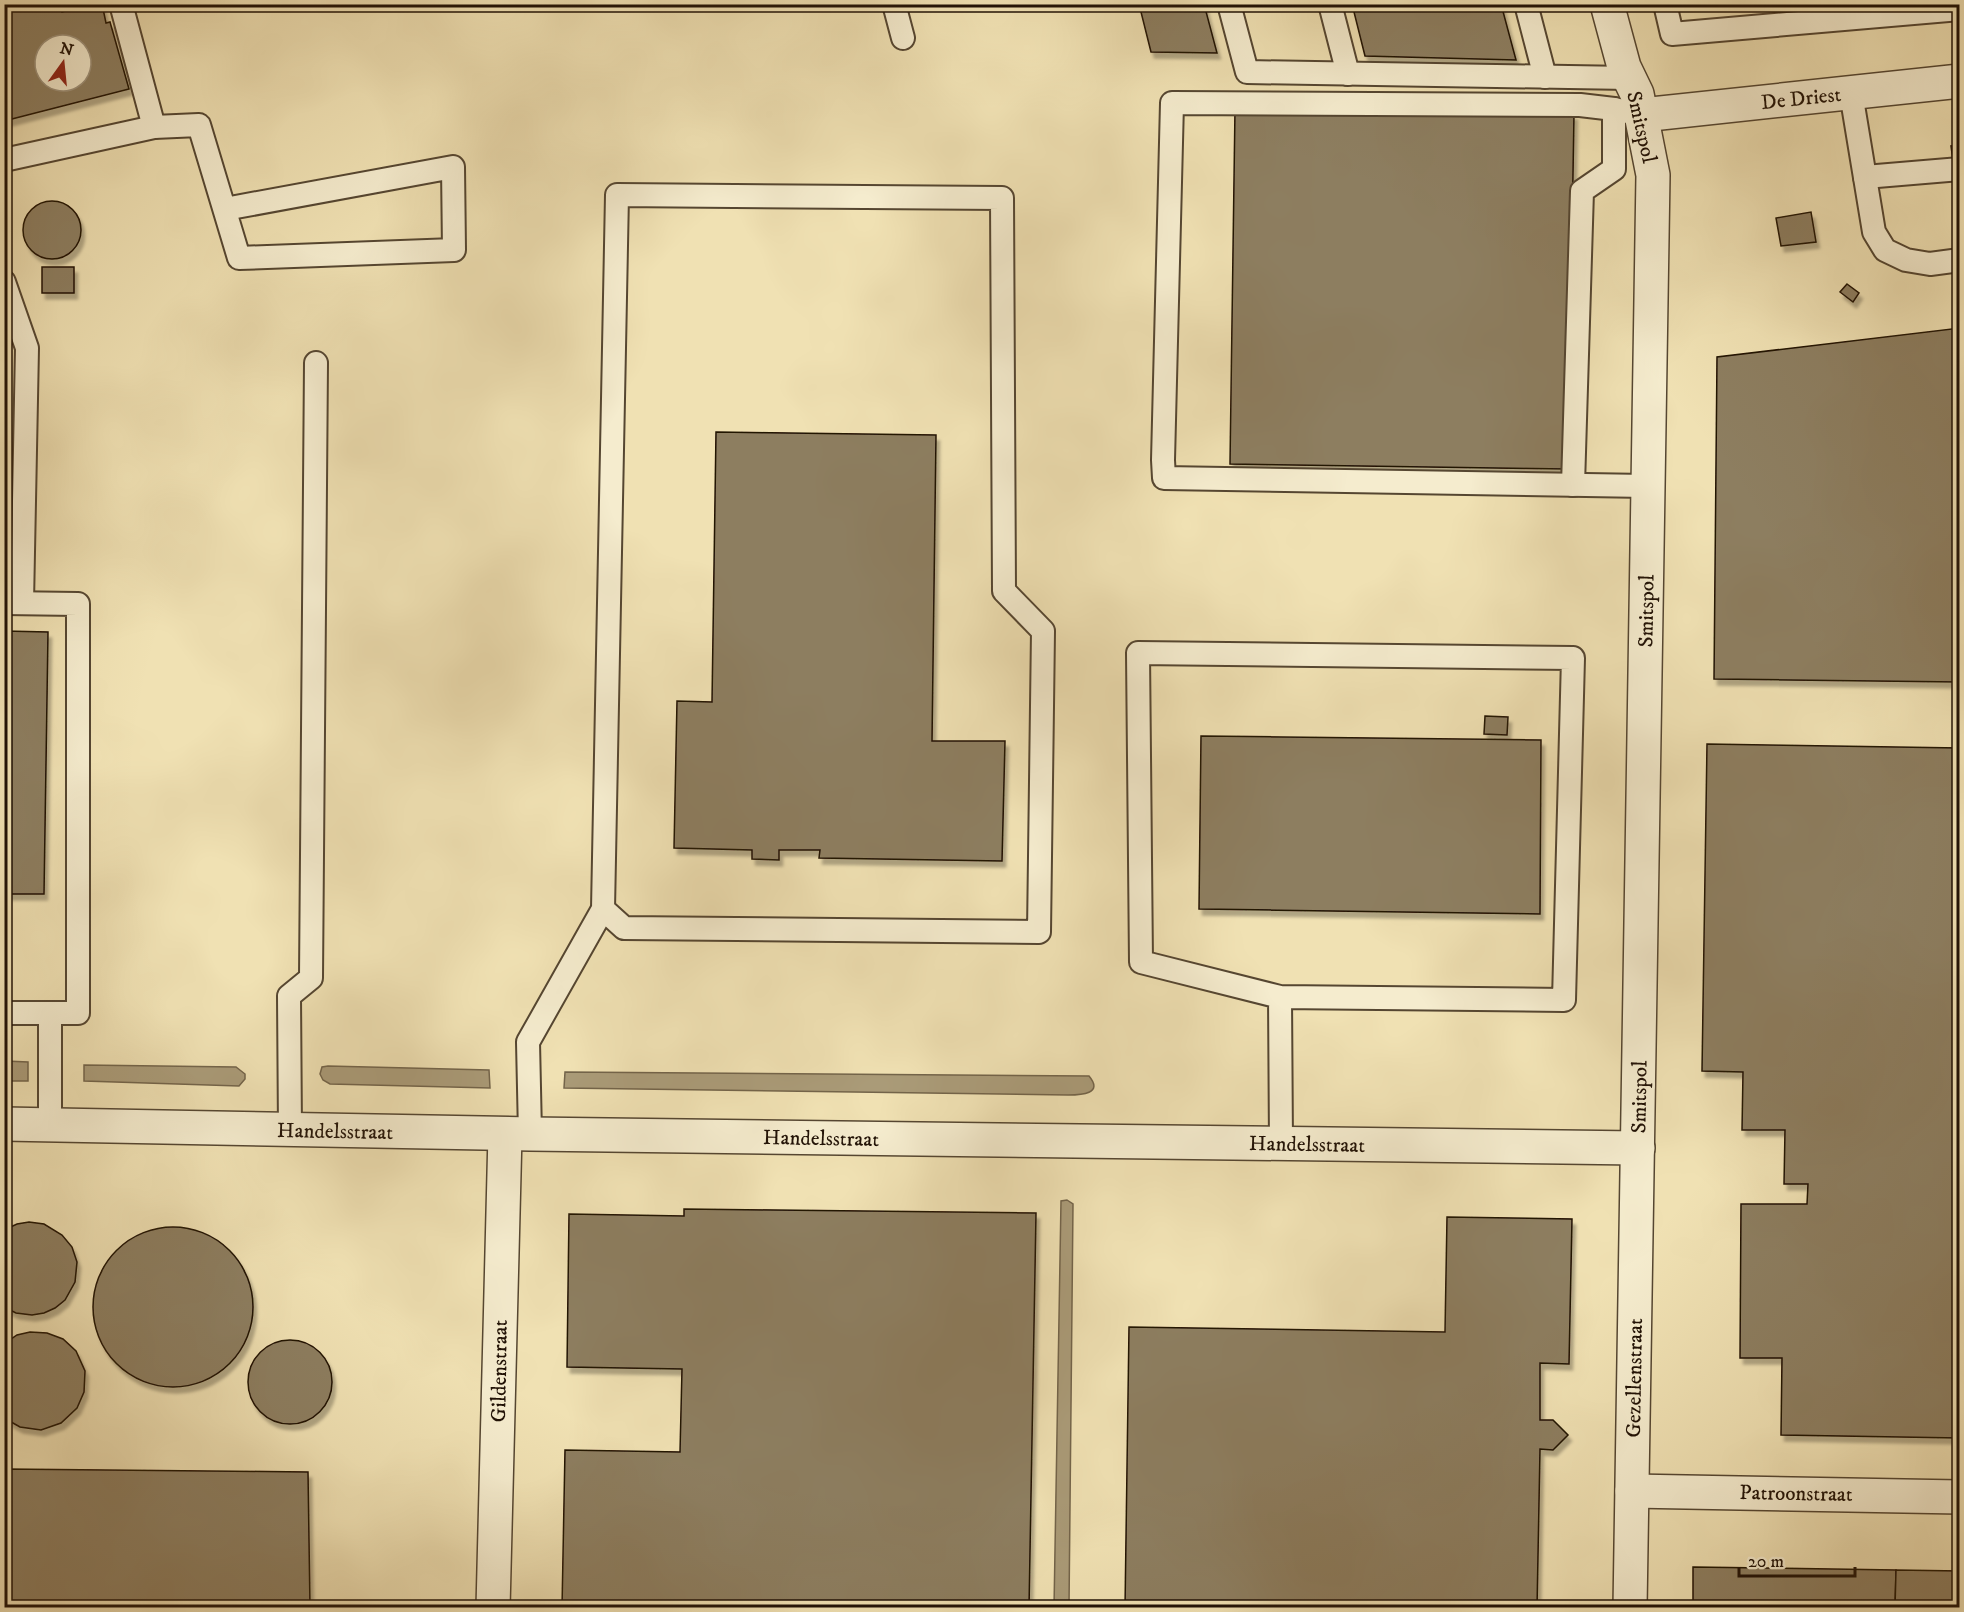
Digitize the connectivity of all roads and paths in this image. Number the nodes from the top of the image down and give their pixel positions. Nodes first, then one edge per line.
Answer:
1 (121, 4) edge
2 (894, 4) edge
3 (1229, 4) edge
4 (1330, 4) edge
5 (1526, 4) edge
6 (1607, 4) edge
7 (1665, 4) edge
8 (1959, 9) edge
9 (903, 38) dead end
10 (1348, 74) junction
11 (1545, 77) junction
12 (1629, 78) junction
13 (1959, 81) edge
14 (1851, 93) junction
15 (1628, 112) junction
16 (154, 127) junction
17 (4, 160) edge
18 (1959, 169) edge
19 (1865, 177) junction
20 (225, 209) junction
21 (1959, 260) edge
22 (4, 282) edge
23 (316, 363) dead end
24 (1574, 485) junction
25 (1647, 486) junction
26 (13, 603) edge
27 (603, 909) junction
28 (1280, 997) junction
29 (4, 1013) edge
30 (50, 1013) junction
31 (50, 1110) junction
32 (4, 1124) edge
33 (290, 1130) junction
34 (517, 1134) junction
35 (1281, 1143) junction
36 (1638, 1148) junction
37 (1632, 1491) junction
38 (1959, 1497) edge
39 (493, 1608) edge
40 (1630, 1608) edge

1 - 16 lane
2 - 9 lane
3 - 10 lane, Smitspol
4 - 10 lane
5 - 11 lane
6 - 12 street, Smitspol
7 - 8 lane
10 - 11 lane, Smitspol
11 - 12 lane, Smitspol
12 - 15 street, Smitspol
13 - 14 street, De Driest
14 - 15 street, De Driest
14 - 19 lane
15 - 24 lane
15 - 24 lane
15 - 25 street, Smitspol
16 - 17 lane
16 - 20 lane
18 - 19 lane
19 - 21 lane
20 - 20 lane
22 - 26 lane
23 - 33 lane
24 - 25 lane
25 - 36 street, Smitspol
26 - 30 lane
27 - 27 lane
27 - 34 lane
28 - 28 lane
28 - 35 lane
29 - 30 lane
30 - 31 lane
31 - 32 street, Handelsstraat
31 - 33 street, Handelsstraat
33 - 34 street, Handelsstraat
34 - 35 street, Handelsstraat
34 - 39 street, Gildenstraat
35 - 36 street, Handelsstraat
36 - 37 street, Gezellenstraat
37 - 38 street, Patroonstraat
37 - 40 street, Gezellenstraat

